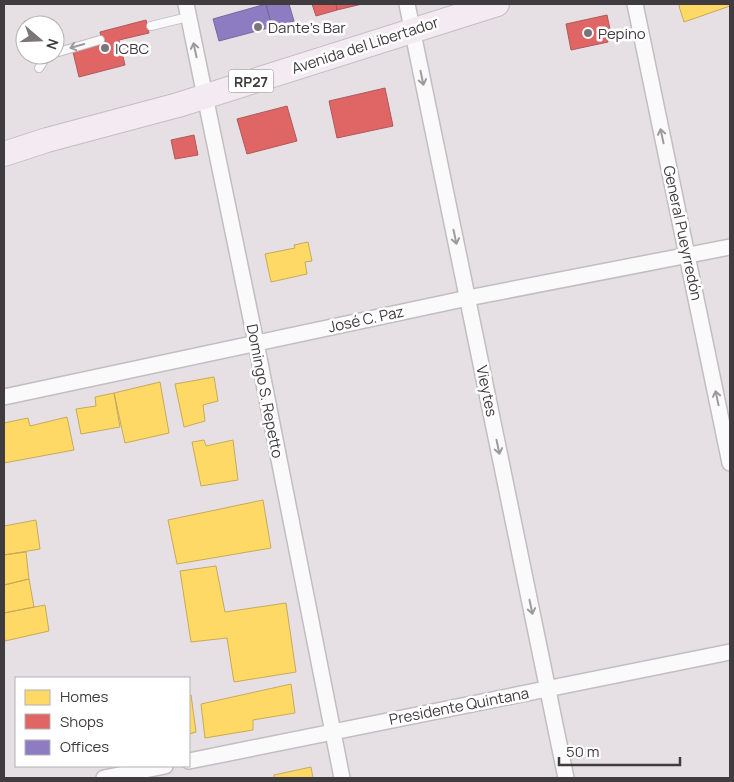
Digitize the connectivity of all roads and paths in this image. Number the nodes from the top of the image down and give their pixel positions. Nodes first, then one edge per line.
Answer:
1 (407, 4) edge
2 (497, 4) edge
3 (635, 4) edge
4 (187, 10) edge
5 (151, 26) dead end
6 (413, 30) junction
7 (100, 40) dead end
8 (65, 49) edge
9 (40, 65) edge
10 (38, 68) dead end
11 (205, 96) junction
12 (4, 154) edge
13 (730, 247) edge
14 (687, 256) junction
15 (468, 298) junction
16 (256, 343) junction
17 (4, 396) edge
18 (730, 463) edge
19 (730, 652) edge
20 (548, 688) junction
21 (332, 731) junction
22 (190, 761) edge
23 (160, 767) edge
24 (104, 778) edge
25 (342, 778) edge
26 (566, 778) edge

1 - 6 street, Vieytes
2 - 6 main road, Avenida del Libertador / RP27
14 -> 3 street, General Pueyrredón
4 - 5 lane
11 -> 4 street, Domingo S. Repetto
6 - 11 main road, Avenida del Libertador / RP27
6 -> 15 street, Vieytes
7 -> 8 lane
9 - 10 lane
11 - 12 main road, Avenida del Libertador / RP27
11 - 16 street, Domingo S. Repetto
13 - 14 street, José C. Paz
14 - 15 street, José C. Paz
18 -> 14 street, General Pueyrredón
15 - 16 street, José C. Paz
15 -> 20 street, Vieytes
16 - 17 street, José C. Paz
16 - 21 street, Domingo S. Repetto
19 - 20 street, Presidente Quintana
20 - 21 street, Presidente Quintana
20 - 26 street, Vieytes
21 - 22 street, Presidente Quintana
21 - 25 street, Domingo S. Repetto
23 - 24 street

